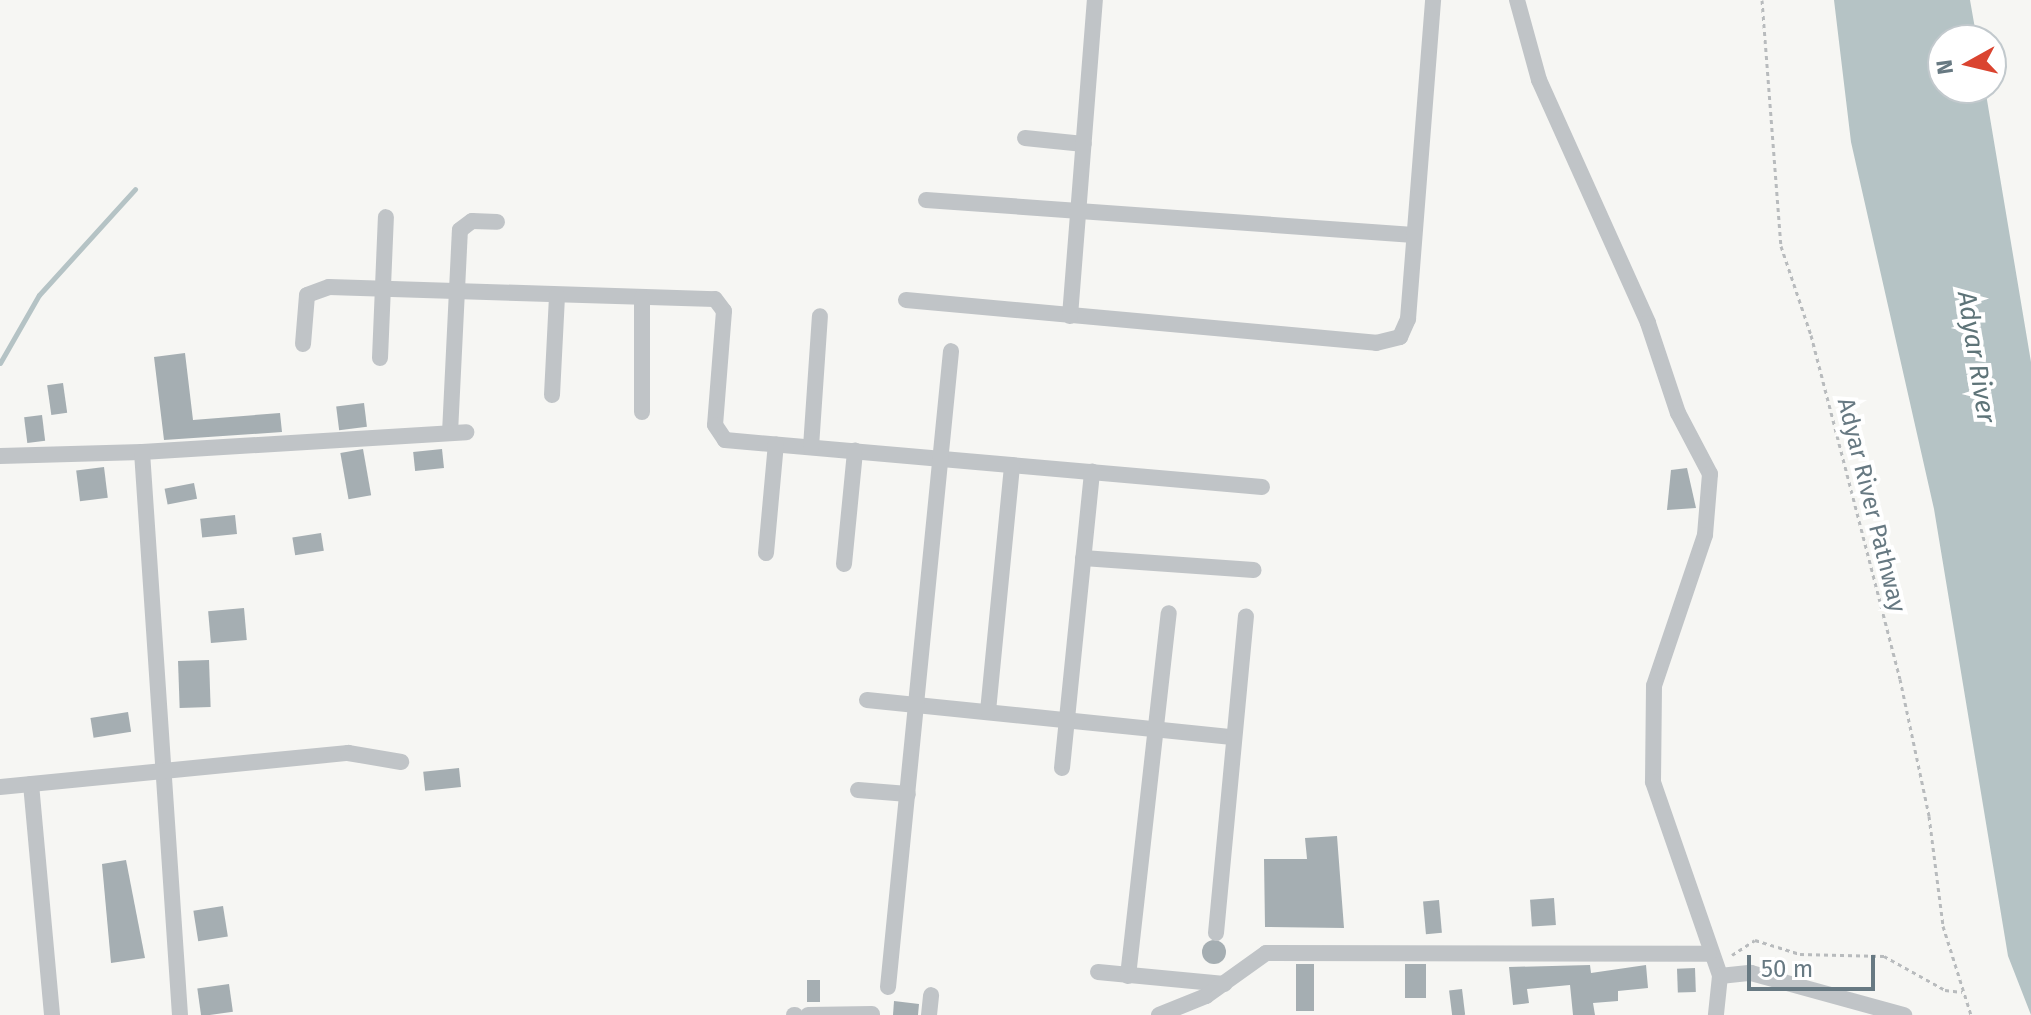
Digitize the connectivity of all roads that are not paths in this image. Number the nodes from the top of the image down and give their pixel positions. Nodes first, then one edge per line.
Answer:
1 (1095, 0) edge
2 (1433, 0) edge
3 (1517, 0) edge
4 (1025, 138) dead end
5 (1084, 144) junction
6 (926, 200) dead end
7 (1080, 211) junction
8 (386, 217) dead end
9 (497, 222) dead end
10 (1414, 235) junction
11 (383, 289) junction
12 (457, 291) junction
13 (557, 296) junction
14 (642, 298) junction
15 (906, 300) dead end
16 (820, 316) dead end
17 (1070, 316) junction
18 (303, 344) dead end
19 (951, 351) dead end
20 (380, 358) dead end
21 (552, 395) dead end
22 (642, 412) dead end
23 (776, 444) junction
24 (811, 447) junction
25 (855, 451) junction
26 (142, 452) junction
27 (0, 456) edge
28 (944, 459) junction
29 (1012, 465) junction
30 (1092, 472) junction
31 (1262, 487) dead end
32 (766, 553) dead end
33 (1083, 558) junction
34 (844, 564) dead end
35 (1254, 570) dead end
36 (1169, 613) dead end
37 (1246, 616) dead end
38 (867, 700) dead end
39 (918, 704) junction
40 (988, 711) junction
41 (1067, 720) junction
42 (1154, 729) junction
43 (1232, 737) junction
44 (401, 762) dead end
45 (1062, 768) dead end
46 (163, 773) junction
47 (31, 784) junction
48 (0, 787) edge
49 (858, 790) dead end
50 (908, 794) junction
51 (1216, 933) dead end
52 (1709, 954) junction
53 (1098, 972) dead end
54 (1128, 976) junction
55 (1720, 976) junction
56 (1224, 984) junction
57 (888, 987) dead end
58 (931, 995) dead end
59 (1181, 1012) edge
60 (872, 1014) edge
61 (52, 1015) edge
62 (180, 1015) edge
63 (808, 1015) edge
64 (929, 1015) edge
65 (1159, 1015) edge
66 (1716, 1015) edge
67 (1904, 1015) edge

1 - 5 street
2 - 10 street
3 - 52 street
4 - 5 street
5 - 7 street
6 - 7 street
7 - 10 street
7 - 17 street
8 - 11 street
9 - 12 street
10 - 17 street
11 - 12 street
11 - 18 street
11 - 20 street
12 - 13 street
12 - 26 street
13 - 14 street
13 - 21 street
14 - 22 street
14 - 23 street
15 - 17 street
16 - 24 street
19 - 28 street
23 - 24 street
23 - 32 street
24 - 25 street
25 - 28 street
25 - 34 street
26 - 27 street
26 - 46 street
28 - 29 street
28 - 39 street
29 - 30 street
29 - 40 street
30 - 31 street
30 - 33 street
33 - 35 street
33 - 41 street
36 - 42 street
37 - 43 street
38 - 39 street
39 - 40 street
39 - 50 street
40 - 41 street
41 - 42 street
41 - 45 street
42 - 43 street
42 - 54 street
43 - 51 street
44 - 46 street
46 - 47 street
46 - 62 street
47 - 48 street
47 - 61 street
49 - 50 street
50 - 57 street
52 - 55 street
52 - 56 street
53 - 54 street
54 - 56 street
55 - 66 street
55 - 67 street
56 - 59 street
58 - 64 street
59 - 65 street
60 - 63 street

